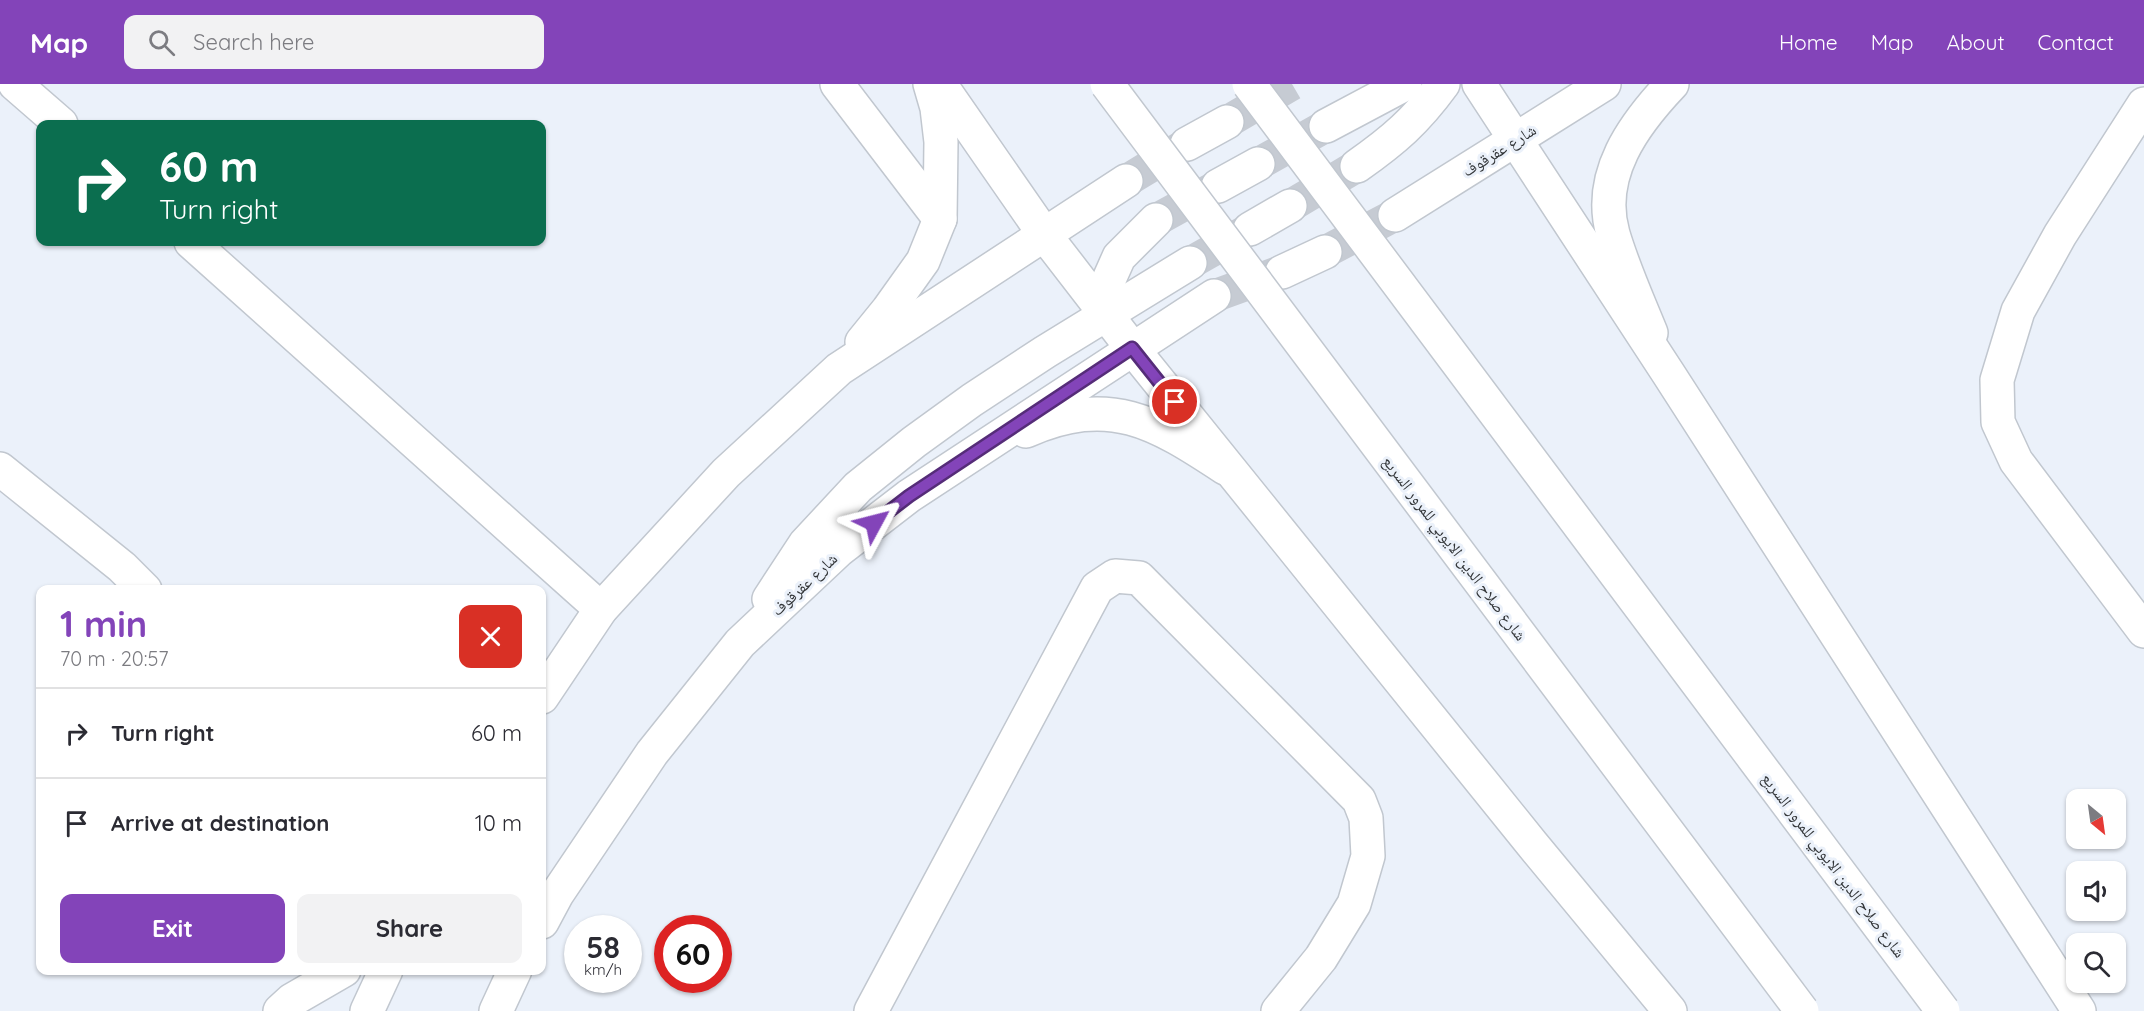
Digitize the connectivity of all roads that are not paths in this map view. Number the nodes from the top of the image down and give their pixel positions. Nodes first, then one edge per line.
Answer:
1 (15, 84) edge
2 (837, 84) edge
3 (930, 84) edge
4 (940, 84) edge
5 (1107, 84) edge
6 (1250, 84) edge
7 (1405, 84) edge
8 (1443, 84) edge
9 (1479, 84) edge
10 (1604, 84) edge
11 (1672, 84) edge
12 (2144, 104) edge
13 (56, 120) edge
14 (1227, 122) tunnel mouth
15 (1326, 126) tunnel mouth
16 (1515, 139) junction
17 (1186, 144) tunnel mouth
18 (1258, 164) tunnel mouth
19 (1356, 166) tunnel mouth
20 (1125, 181) tunnel mouth
21 (1218, 186) tunnel mouth
22 (1290, 206) tunnel mouth
23 (1395, 215) tunnel mouth
24 (940, 219) junction
25 (1156, 220) tunnel mouth
26 (1250, 229) tunnel mouth
27 (1044, 234) junction
28 (195, 246) edge
29 (1325, 252) tunnel mouth
30 (1190, 263) tunnel mouth
31 (1281, 272) tunnel mouth
32 (1214, 296) tunnel mouth
33 (1106, 314) junction
34 (1132, 348) junction
35 (839, 369) junction
36 (1668, 373) junction
37 (964, 459) junction
38 (0, 469) edge
39 (1233, 473) junction
40 (140, 585) edge
41 (602, 609) junction
42 (2144, 631) edge
43 (740, 642) junction
44 (546, 691) edge
45 (546, 915) edge
46 (335, 975) edge
47 (384, 975) edge
48 (513, 975) edge
49 (280, 1011) edge
50 (367, 1011) edge
51 (496, 1011) edge
52 (871, 1011) edge
53 (1278, 1011) edge
54 (1670, 1011) edge
55 (1802, 1011) edge
56 (1943, 1011) edge
57 (2079, 1011) edge

1 - 13 main road
2 - 24 main road
3 - 24 main road
4 - 27 main road
5 - 55 main road, شارع صلاح الدين الايوبي للمرور السريع, bridge
6 - 56 main road, شارع صلاح الدين الايوبي للمرور السريع, bridge
7 - 15 main road
8 - 19 main road
9 - 16 main road
10 - 16 main road, شارع عقرقوف
11 - 36 main road
12 - 42 main road
14 - 17 main road
16 - 23 main road, شارع عقرقوف
16 - 36 main road
18 - 21 main road
20 - 27 main road
22 - 26 main road
24 - 35 main road
25 - 33 main road
27 - 33 main road
27 - 35 main road
28 - 41 main road
29 - 31 main road
30 - 33 main road
32 - 34 main road, شارع عقرقوف
33 - 34 main road
33 - 43 main road
34 - 37 main road, شارع عقرقوف
34 - 39 main road
35 - 41 main road
36 - 57 main road
37 - 39 main road
37 - 43 main road, شارع عقرقوف
38 - 40 main road
39 - 54 main road
41 - 44 main road
43 - 45 main road, شارع عقرقوف
46 - 49 main road
47 - 50 main road
48 - 51 main road
52 - 53 main road

